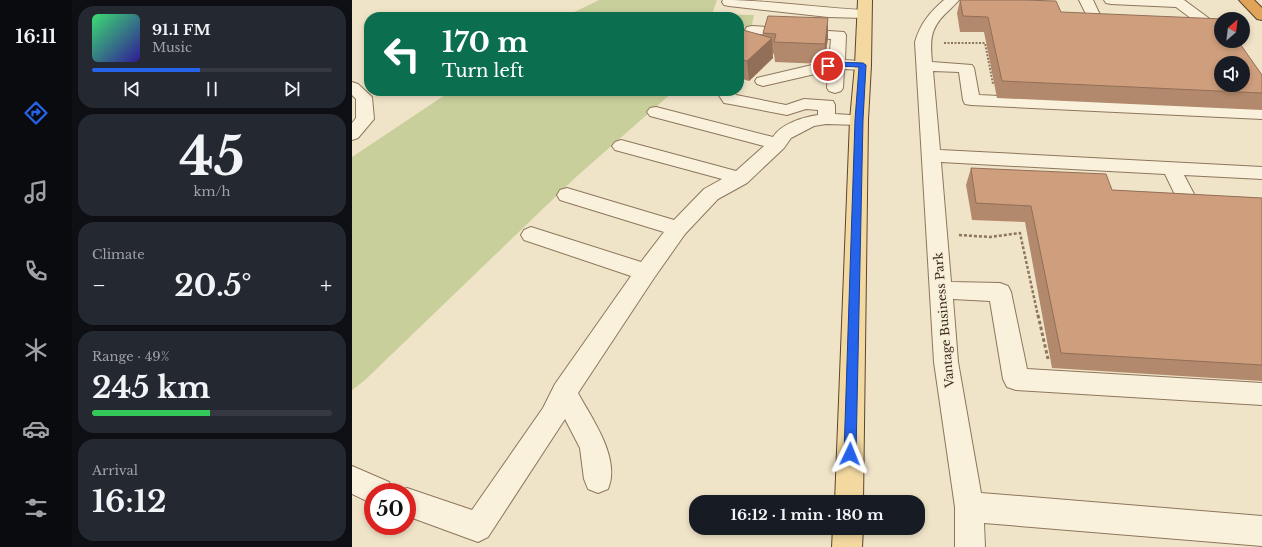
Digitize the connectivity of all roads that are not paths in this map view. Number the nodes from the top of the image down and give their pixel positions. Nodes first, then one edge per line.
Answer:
1 (952, 0) edge
2 (1086, 0) edge
3 (1111, 0) edge
4 (1246, 0) edge
5 (729, 2) dead end
6 (864, 7) edge
7 (1262, 16) edge
8 (1095, 19) edge
9 (1214, 29) edge
10 (752, 30) dead end
11 (839, 35) junction
12 (864, 36) junction
13 (837, 64) junction
14 (863, 65) junction
15 (925, 66) junction
16 (763, 81) dead end
17 (352, 87) edge
18 (835, 88) dead end
19 (728, 96) edge
20 (656, 112) dead end
21 (1262, 114) edge
22 (826, 119) junction
23 (859, 120) junction
24 (352, 134) edge
25 (778, 144) junction
26 (621, 146) dead end
27 (931, 156) junction
28 (1171, 168) junction
29 (1262, 173) edge
30 (740, 178) junction
31 (1184, 194) edge
32 (567, 195) dead end
33 (678, 229) junction
34 (531, 235) dead end
35 (646, 272) junction
36 (941, 290) junction
37 (564, 392) junction
38 (1262, 394) edge
39 (598, 479) dead end
40 (352, 480) edge
41 (364, 485) edge
42 (849, 495) edge
43 (416, 505) edge
44 (969, 507) junction
45 (1262, 531) edge
46 (848, 535) edge
47 (848, 547) edge
48 (970, 547) edge

1 - 15 street, Vantage Business Park
2 - 8 street
3 - 9 street
4 - 7 highway
5 - 6 street
6 - 12 main road
10 - 11 street
11 - 12 street
11 - 13 street
12 - 14 main road
13 - 14 street
13 - 16 street
13 - 18 street
14 - 23 main road
15 - 21 street
15 - 27 street, Vantage Business Park
17 - 24 street
19 - 22 street
20 - 25 street
22 - 23 street
22 - 25 street
23 - 42 main road
25 - 30 street
26 - 30 street
27 - 28 street
27 - 36 street, Vantage Business Park
28 - 29 street
28 - 31 street
30 - 33 street
32 - 33 street
33 - 35 street
34 - 35 street
35 - 37 street
36 - 38 street
36 - 44 street, Vantage Business Park
37 - 39 street
37 - 43 street
40 - 41 street
44 - 45 street
44 - 48 street, Vantage Business Park
46 - 47 main road

